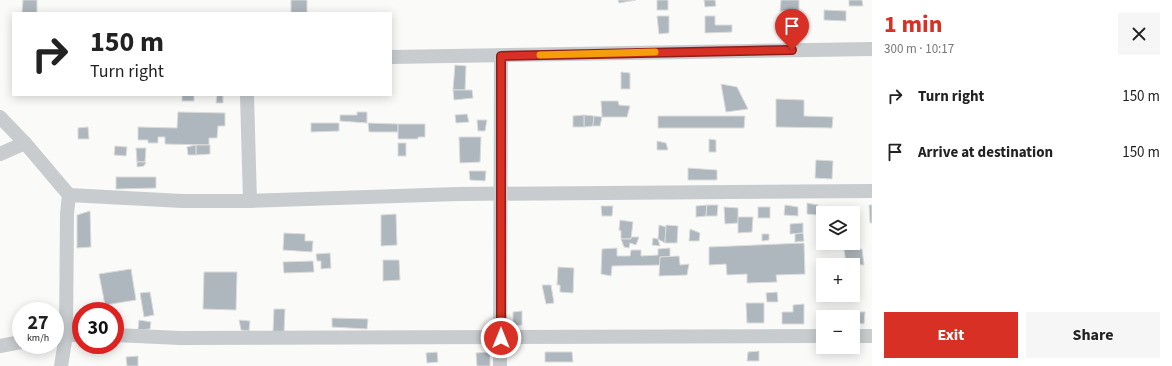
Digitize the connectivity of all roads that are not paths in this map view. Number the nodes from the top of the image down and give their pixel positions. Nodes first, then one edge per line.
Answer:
1 (872, 49) edge
2 (501, 56) junction
3 (392, 57) edge
4 (247, 96) edge
5 (0, 117) edge
6 (25, 142) junction
7 (0, 154) edge
8 (872, 191) edge
9 (501, 194) junction
10 (69, 195) junction
11 (250, 201) junction
12 (62, 302) edge
13 (124, 336) edge
14 (816, 336) edge
15 (860, 336) edge
16 (872, 336) edge
17 (501, 338) junction
18 (12, 344) edge
19 (0, 346) edge
20 (61, 354) edge
21 (61, 366) edge
22 (500, 366) edge

1 - 2 street
2 - 3 street
2 - 9 street
4 - 11 street
5 - 6 street
6 - 7 street
6 - 10 street
8 - 9 street
9 - 11 street
9 - 17 street
10 - 11 street
10 - 12 street
13 - 17 street
14 - 17 street
15 - 16 street
17 - 22 street
18 - 19 street
20 - 21 street

